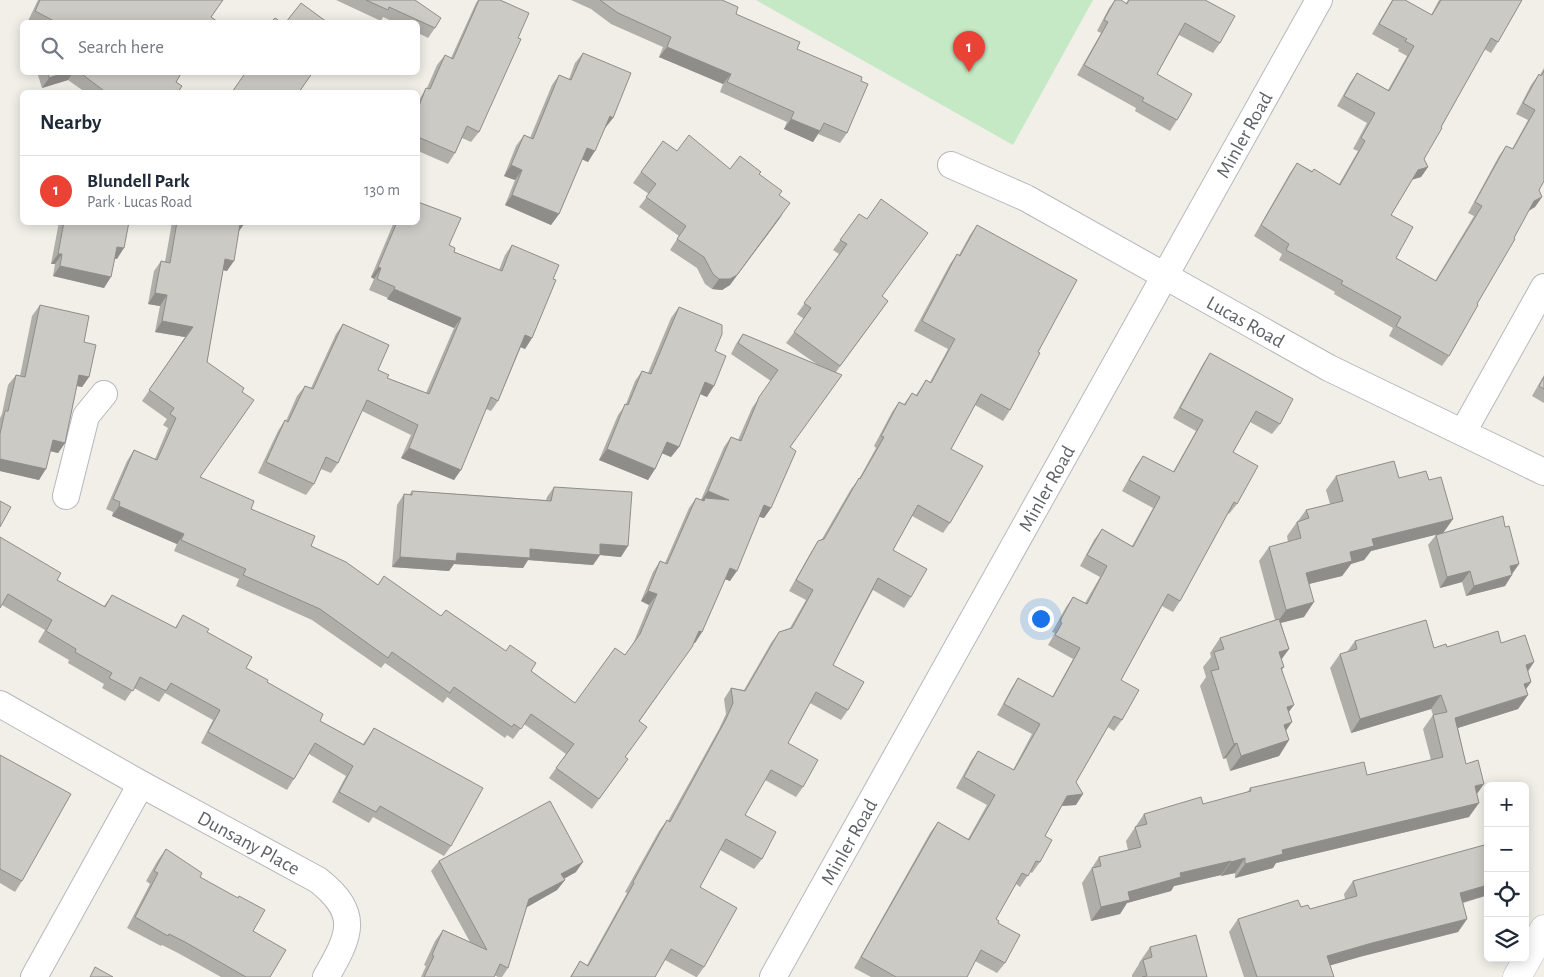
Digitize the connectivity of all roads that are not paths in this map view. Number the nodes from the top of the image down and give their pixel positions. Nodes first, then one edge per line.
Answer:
1 (1319, 0) edge
2 (951, 165) dead end
3 (1164, 276) junction
4 (1544, 287) edge
5 (104, 394) dead end
6 (1463, 432) junction
7 (1544, 472) edge
8 (66, 496) dead end
9 (0, 704) edge
10 (141, 784) junction
11 (1544, 929) edge
12 (34, 977) edge
13 (326, 977) edge
14 (773, 977) edge
15 (1517, 977) edge

1 - 3 street, Minler Road
2 - 3 street, Lucas Road
3 - 6 street, Lucas Road
3 - 14 street, Minler Road
4 - 6 street
5 - 8 street
6 - 7 street, Lucas Road
9 - 10 street, Dunsany Place
10 - 12 street
10 - 13 street, Dunsany Place
11 - 15 main road

